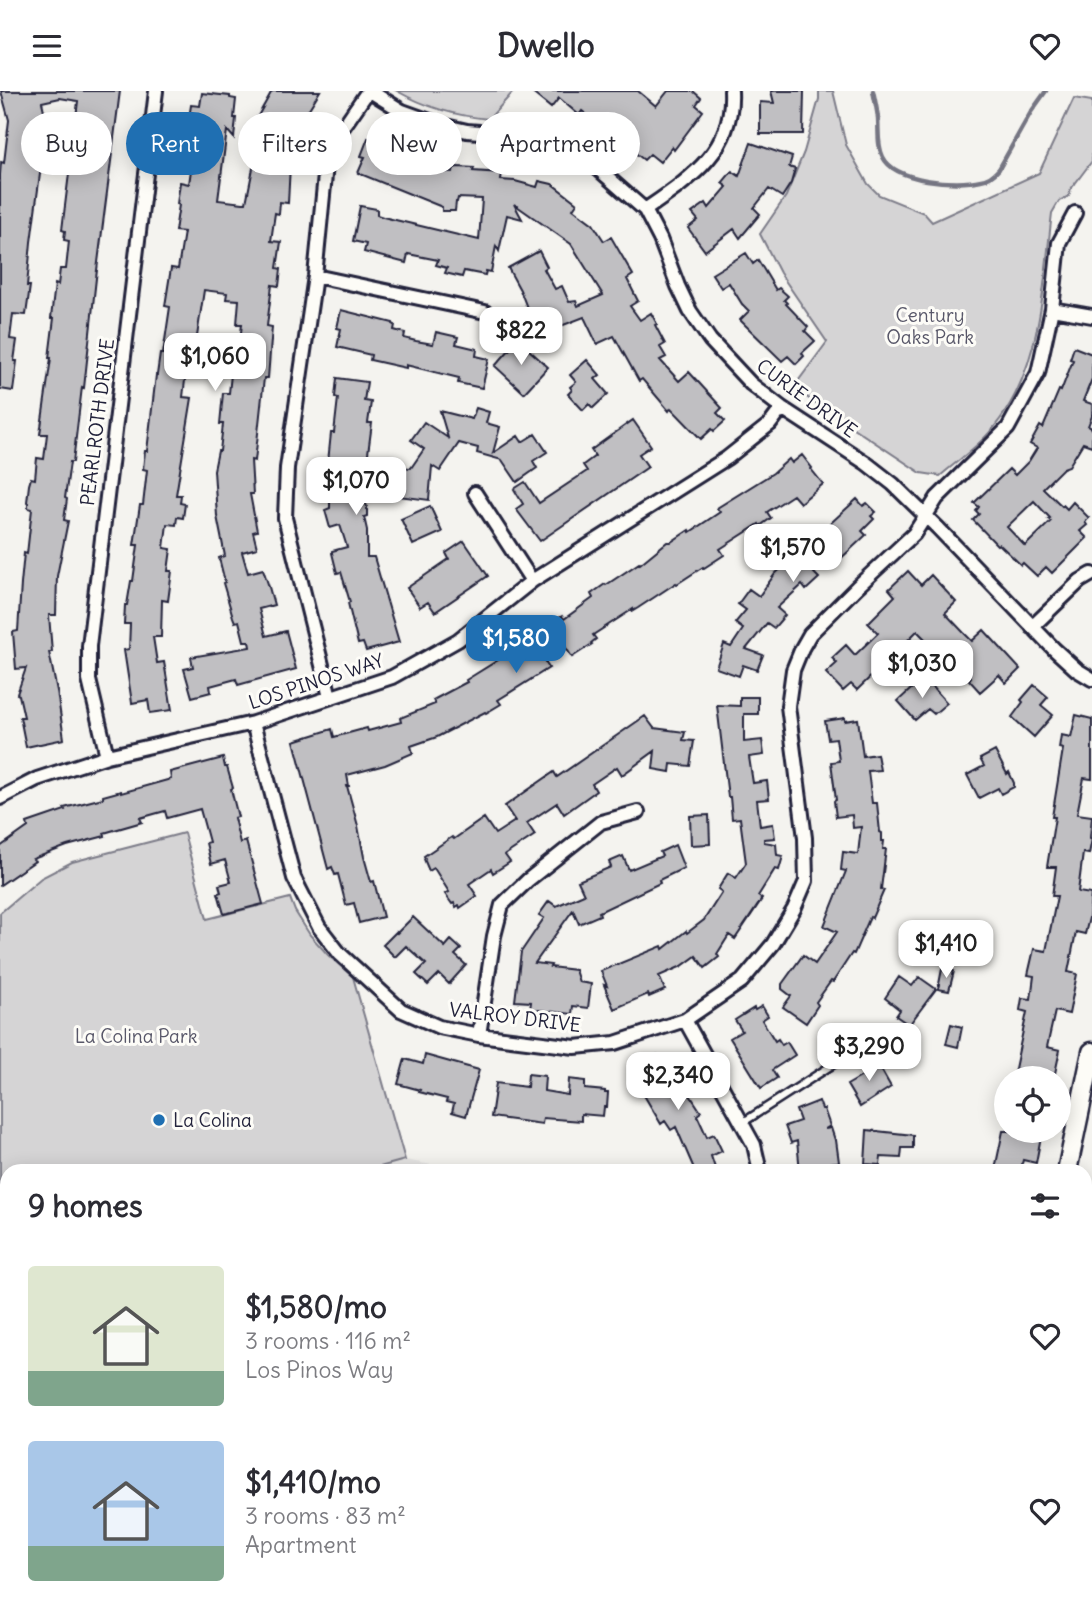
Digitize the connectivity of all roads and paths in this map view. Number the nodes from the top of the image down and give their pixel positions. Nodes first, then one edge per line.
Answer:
1 (156, 91) edge
2 (369, 91) edge
3 (732, 91) edge
4 (645, 210) junction
5 (1075, 213) dead end
6 (315, 276) junction
7 (1052, 309) junction
8 (485, 312) dead end
9 (1092, 316) edge
10 (782, 408) junction
11 (475, 493) dead end
12 (926, 516) junction
13 (1092, 574) edge
14 (533, 581) junction
15 (1032, 627) junction
16 (1092, 679) edge
17 (330, 697) junction
18 (253, 723) junction
19 (107, 756) junction
20 (0, 798) edge
21 (638, 812) dead end
22 (685, 1020) junction
23 (871, 1034) dead end
24 (479, 1035) junction
25 (1092, 1052) edge
26 (742, 1123) junction
27 (758, 1164) edge
28 (1068, 1164) edge

1 - 19 street, PEARLROTH DRIVE
2 - 4 street, CURIE DRIVE
2 - 6 street
3 - 4 street
4 - 10 street, CURIE DRIVE
5 - 7 street, VALROY DRIVE
6 - 8 street
6 - 17 street
7 - 9 street
7 - 12 street, VALROY DRIVE
10 - 12 street, CURIE DRIVE
10 - 14 street, LOS PINOS WAY
11 - 14 street
12 - 15 street, CURIE DRIVE
12 - 22 street, VALROY DRIVE
13 - 15 street
14 - 17 street, LOS PINOS WAY
15 - 16 street, CURIE DRIVE
17 - 18 street, LOS PINOS WAY
18 - 19 street, LOS PINOS WAY
18 - 24 street, VALROY DRIVE
19 - 20 street, LOS PINOS WAY
21 - 24 street
22 - 24 street, VALROY DRIVE
22 - 26 street
23 - 26 lane
25 - 28 street
26 - 27 street

